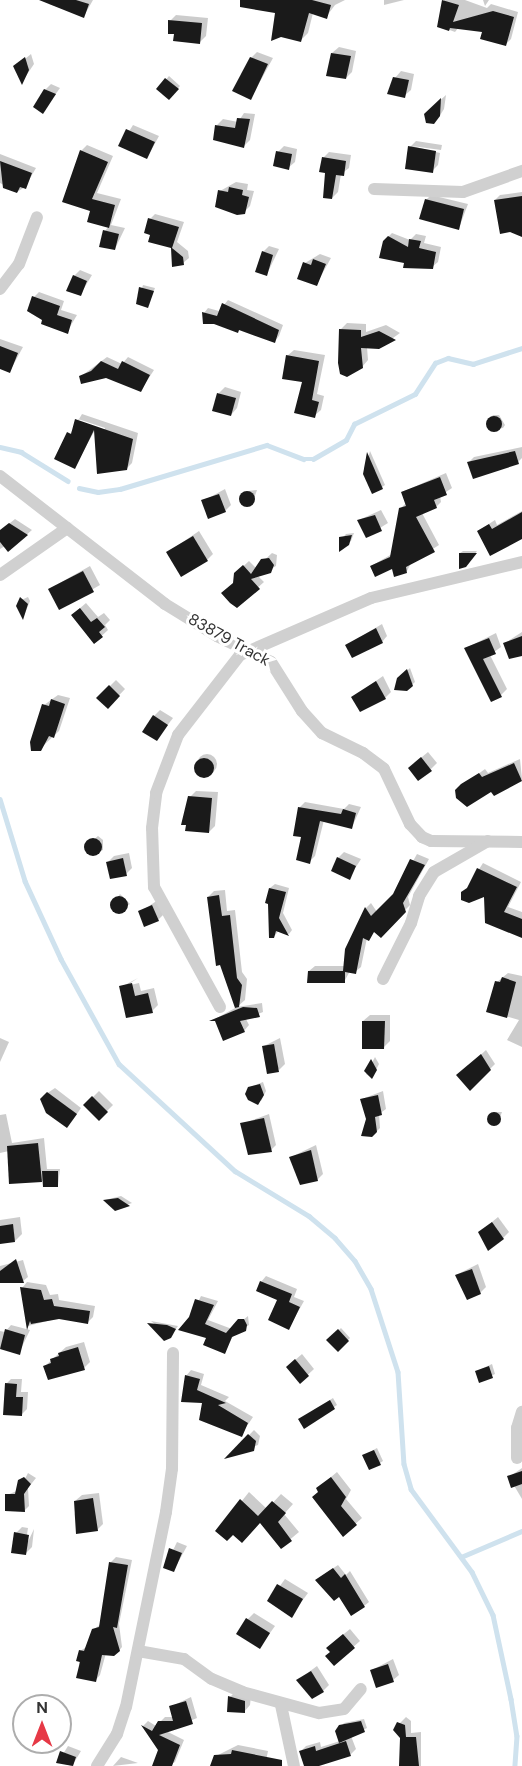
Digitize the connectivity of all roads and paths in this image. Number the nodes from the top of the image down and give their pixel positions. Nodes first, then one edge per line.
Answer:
1 (522, 171) edge
2 (374, 189) dead end
3 (37, 217) dead end
4 (0, 289) edge
5 (0, 476) edge
6 (67, 528) junction
7 (522, 562) edge
8 (0, 575) edge
9 (250, 651) junction
10 (489, 840) junction
11 (522, 842) edge
12 (383, 979) dead end
13 (220, 1006) dead end
14 (173, 1353) dead end
15 (522, 1412) edge
16 (517, 1458) dead end
17 (138, 1651) junction
18 (361, 1689) dead end
19 (281, 1705) junction
20 (96, 1766) edge
21 (294, 1766) edge

1 - 2 street
3 - 4 street
5 - 6 street, 83879 Track
6 - 8 street
6 - 9 street, 83879 Track
7 - 9 street
9 - 10 street, 83879 Track
9 - 13 street
10 - 11 street, 83879 Track
10 - 12 street
14 - 17 street
15 - 16 street
17 - 19 street
17 - 20 street
18 - 19 street
19 - 21 street

